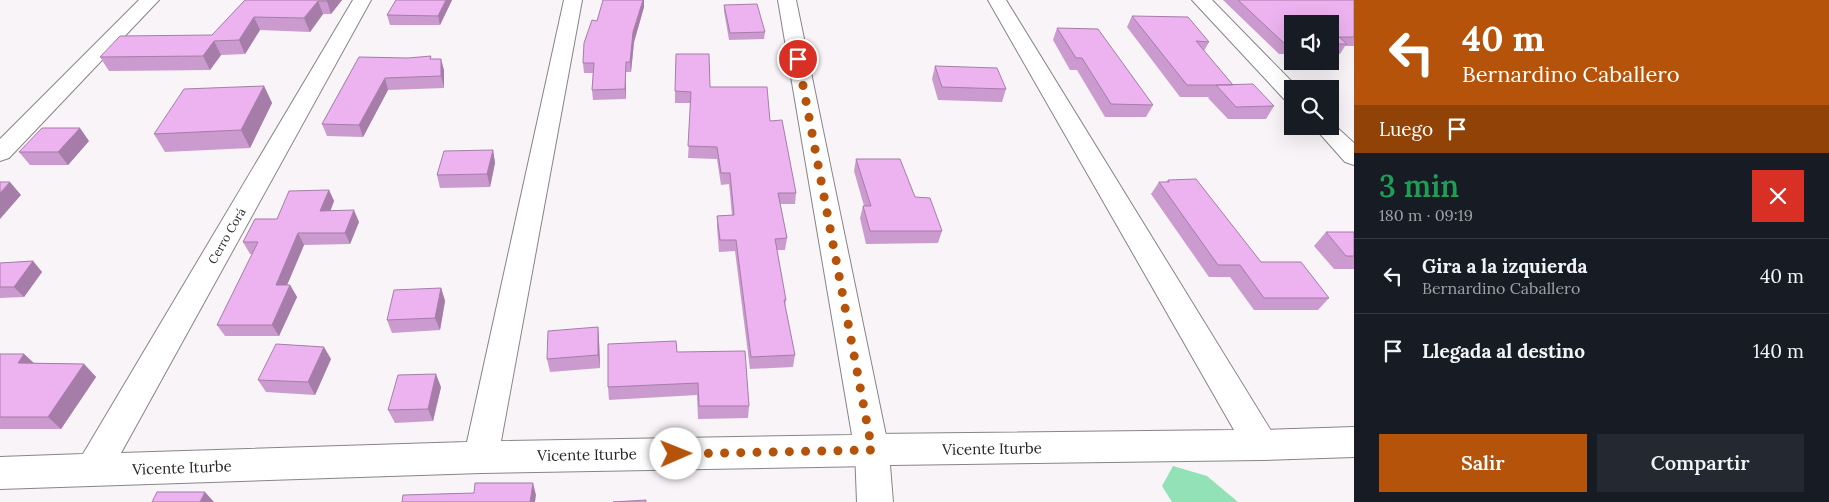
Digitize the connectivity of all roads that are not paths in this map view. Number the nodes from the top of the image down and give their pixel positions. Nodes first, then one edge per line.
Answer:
1 (150, 0) edge
2 (362, 0) edge
3 (573, 0) edge
4 (787, 0) edge
5 (997, 0) edge
6 (1201, 0) edge
7 (1284, 86) edge
8 (1333, 135) edge
9 (0, 153) edge
10 (1354, 157) edge
11 (1354, 442) edge
12 (1261, 445) junction
13 (872, 450) junction
14 (480, 457) junction
15 (92, 471) junction
16 (0, 473) edge
17 (875, 502) edge

1 - 9 street
2 - 15 street, Cerro Corá
3 - 14 street
4 - 13 street
5 - 12 street
6 - 7 street
8 - 10 street
11 - 12 street, Vicente Iturbe
12 - 13 street, Vicente Iturbe
13 - 14 street, Vicente Iturbe
13 - 17 street
14 - 15 street, Vicente Iturbe
15 - 16 street, Vicente Iturbe

